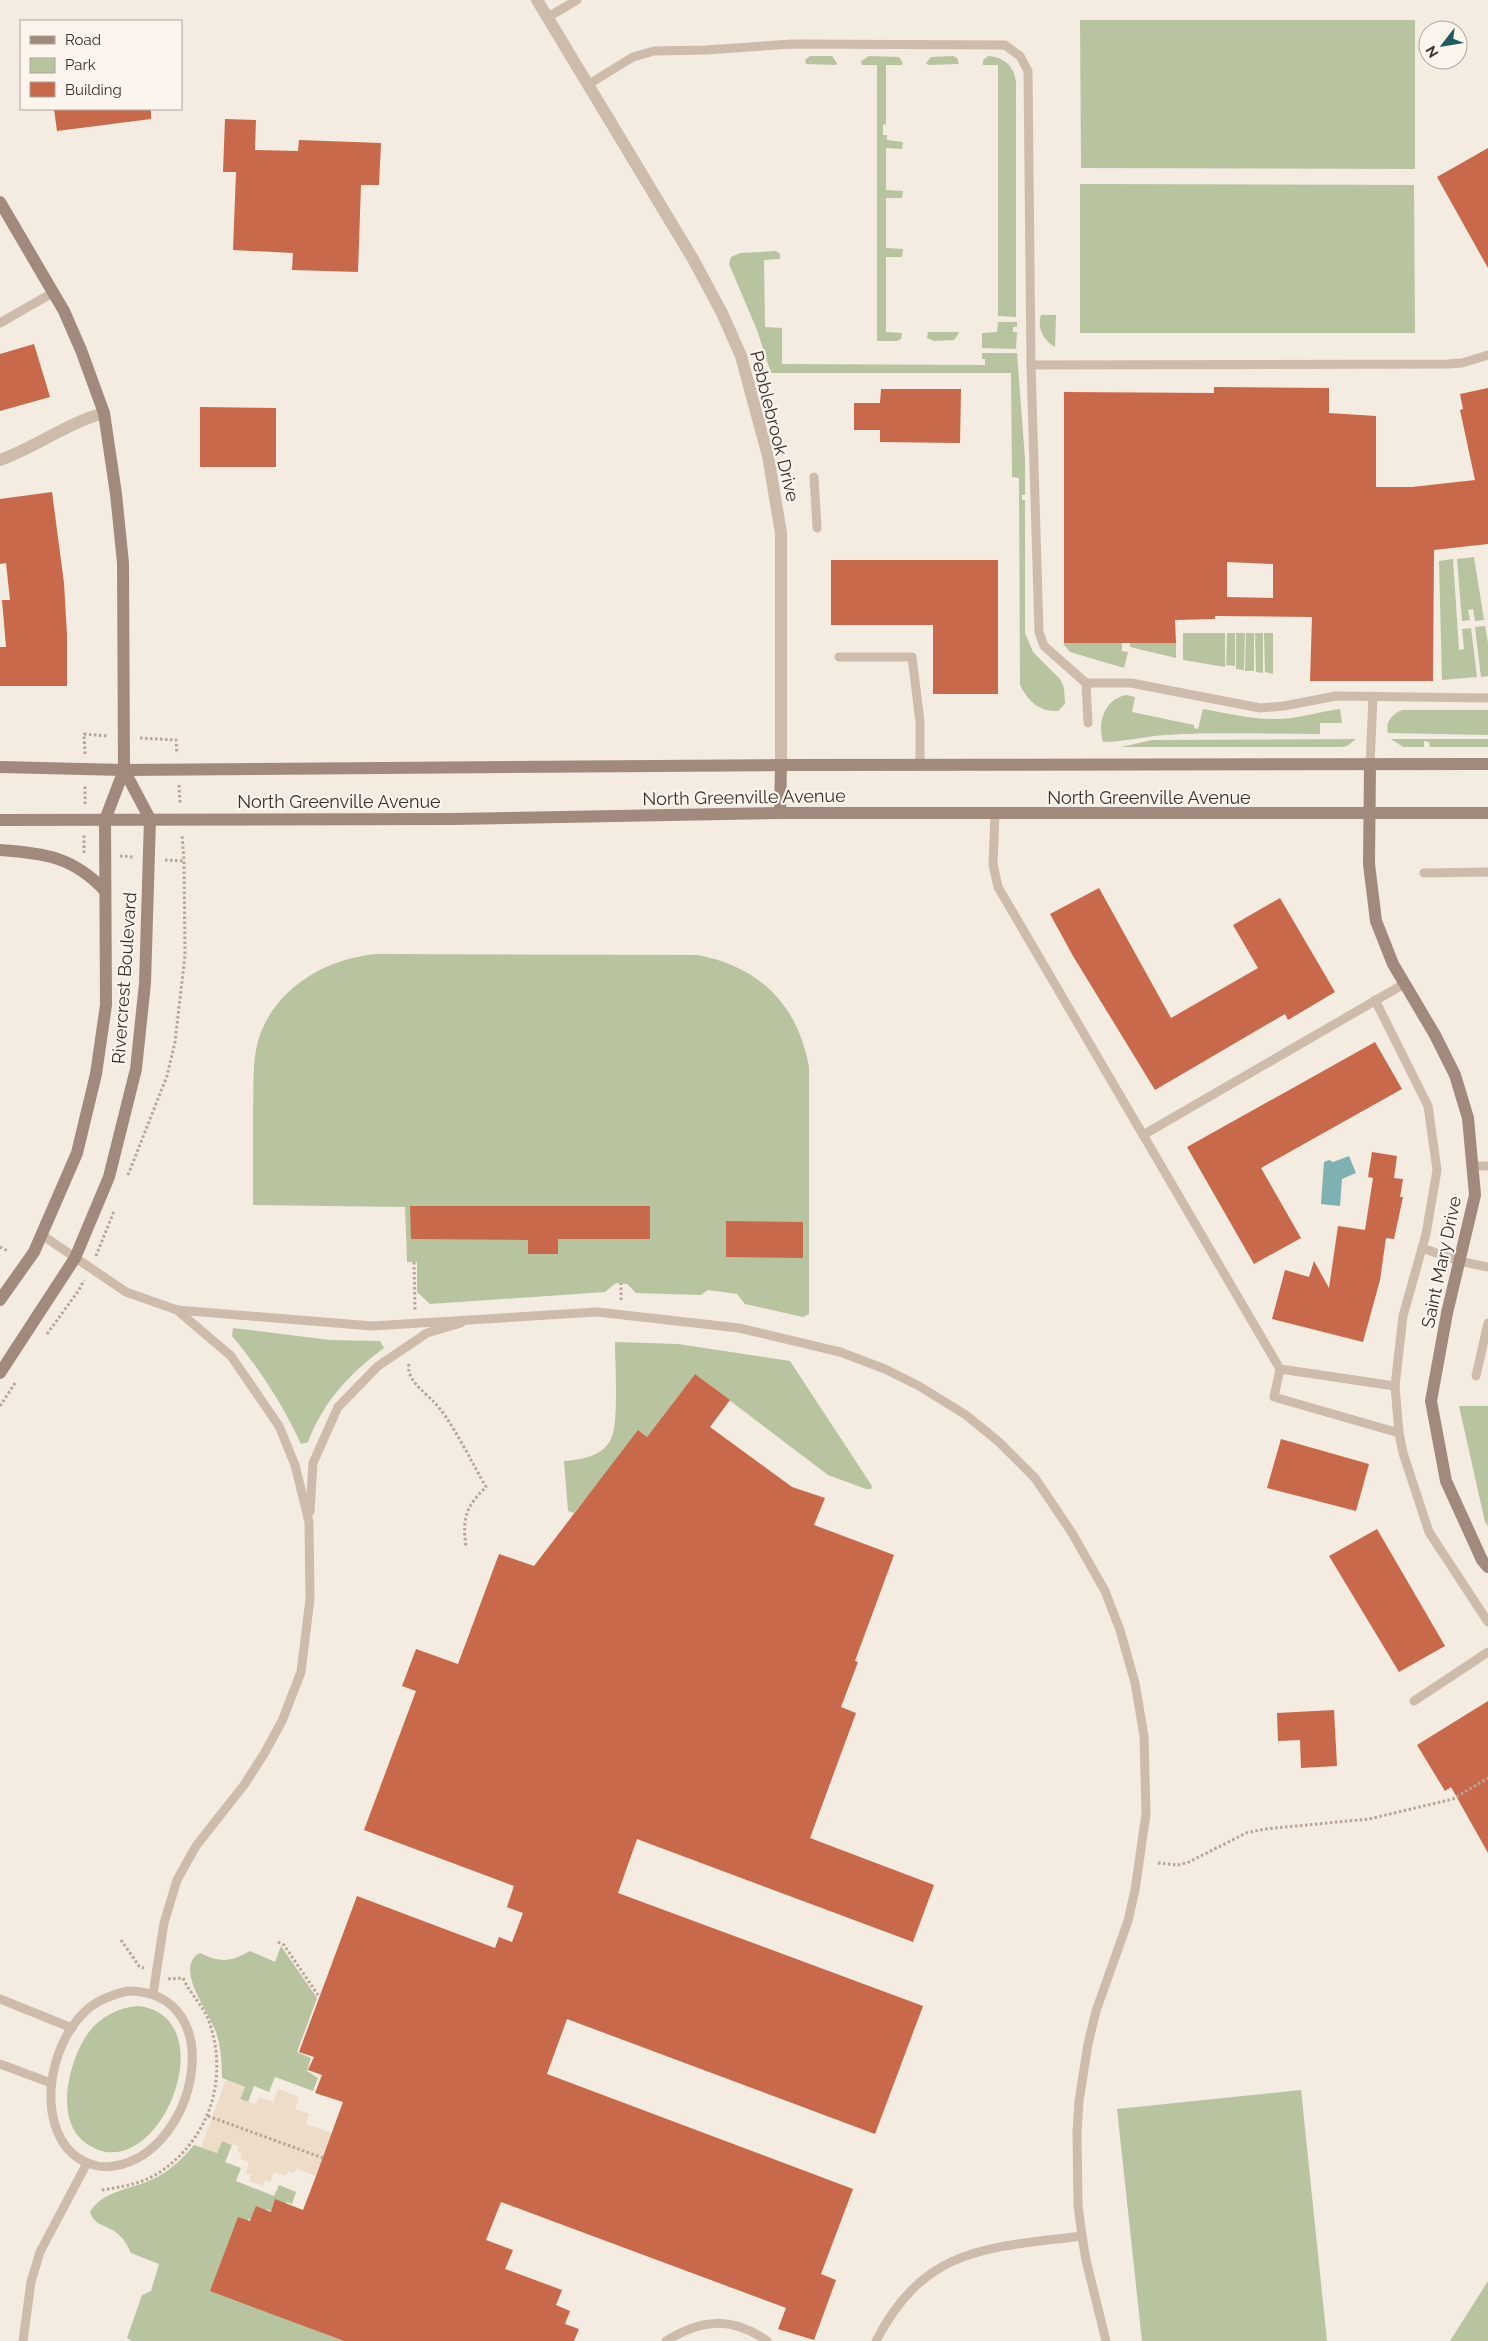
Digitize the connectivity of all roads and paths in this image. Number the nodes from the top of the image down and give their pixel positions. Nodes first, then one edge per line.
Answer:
1 (537, 0) edge
2 (577, 0) edge
3 (548, 17) junction
4 (589, 84) junction
5 (0, 202) edge
6 (54, 292) junction
7 (0, 323) edge
8 (1488, 355) edge
9 (1031, 365) junction
10 (104, 413) junction
11 (0, 460) edge
12 (814, 477) dead end
13 (817, 528) dead end
14 (839, 657) dead end
15 (1086, 683) junction
16 (1373, 696) junction
17 (1488, 698) edge
18 (1088, 723) dead end
19 (84, 734) dead end
20 (176, 740) dead end
21 (920, 764) junction
22 (1488, 764) edge
23 (781, 765) junction
24 (1370, 765) junction
25 (0, 767) edge
26 (85, 769) junction
27 (124, 770) junction
28 (178, 770) junction
29 (780, 813) junction
30 (1488, 813) edge
31 (995, 814) junction
32 (1370, 814) junction
33 (150, 819) junction
34 (181, 819) junction
35 (0, 820) edge
36 (105, 820) junction
37 (84, 821) junction
38 (0, 850) edge
39 (84, 853) dead end
40 (184, 862) dead end
41 (1488, 872) edge
42 (1424, 873) dead end
43 (105, 891) junction
44 (1404, 984) junction
45 (1375, 1000) junction
46 (1143, 1135) junction
47 (1472, 1166) junction
48 (1488, 1166) edge
49 (42, 1235) junction
50 (0, 1247) edge
51 (1422, 1248) junction
52 (8, 1251) dead end
53 (75, 1258) junction
54 (1459, 1261) junction
55 (414, 1262) dead end
56 (1488, 1267) edge
57 (0, 1300) edge
58 (177, 1310) junction
59 (489, 1318) junction
60 (416, 1322) junction
61 (1488, 1323) edge
62 (411, 1344) junction
63 (1280, 1370) junction
64 (0, 1372) edge
65 (1476, 1376) dead end
66 (1395, 1386) junction
67 (1398, 1433) junction
68 (309, 1522) junction
69 (466, 1546) dead end
70 (1488, 1567) edge
71 (1488, 1622) edge
72 (1488, 1652) edge
73 (1414, 1701) dead end
74 (1488, 1778) edge
75 (1158, 1863) dead end
76 (278, 1942) dead end
77 (153, 1994) junction
78 (318, 1995) dead end
79 (0, 1999) edge
80 (72, 2028) junction
81 (0, 2064) edge
82 (51, 2083) junction
83 (208, 2116) dead end
84 (323, 2158) dead end
85 (87, 2163) junction
86 (1082, 2236) junction
87 (23, 2341) edge
88 (666, 2341) edge
89 (767, 2341) edge
90 (876, 2341) edge
91 (1106, 2341) edge

1 - 3 street, Pebblebrook Drive
2 - 3 lane
3 - 4 street, Pebblebrook Drive
4 - 9 lane
4 - 23 street, Pebblebrook Drive
5 - 6 main road, Rivercrest Boulevard
6 - 7 lane
6 - 10 main road, Rivercrest Boulevard
8 - 9 lane
9 - 15 lane
10 - 11 street
10 - 27 main road, Rivercrest Boulevard
12 - 13 lane
14 - 21 lane
15 - 16 lane
15 - 18 lane
16 - 17 lane
16 - 24 lane
19 - 26 path
20 - 28 path
21 - 23 main road, North Greenville Avenue
21 - 24 main road, North Greenville Avenue
22 - 24 main road, North Greenville Avenue
23 - 28 main road, North Greenville Avenue
23 - 29 main road
24 - 32 main road, Saint Mary Drive
25 - 26 main road, North Greenville Avenue
26 - 27 main road, North Greenville Avenue
26 - 37 path
27 - 28 main road, North Greenville Avenue
27 - 33 main road, Rivercrest Boulevard
27 - 36 main road, Rivercrest Boulevard
28 - 34 path
29 - 31 main road, North Greenville Avenue
29 - 34 main road, North Greenville Avenue
30 - 32 main road, North Greenville Avenue
31 - 32 main road, North Greenville Avenue
31 - 46 lane
32 - 44 main road, Saint Mary Drive
33 - 34 main road, North Greenville Avenue
33 - 36 main road, North Greenville Avenue
33 - 53 main road, Rivercrest Boulevard
34 - 40 path
35 - 37 main road, North Greenville Avenue
36 - 37 main road, North Greenville Avenue
36 - 43 main road, Rivercrest Boulevard
37 - 39 path
38 - 43 main road
41 - 42 lane
43 - 49 main road, Rivercrest Boulevard
44 - 45 lane
44 - 47 main road, Saint Mary Drive
45 - 46 lane
45 - 51 lane
46 - 63 lane
47 - 48 lane
47 - 54 main road, Saint Mary Drive
49 - 53 lane
49 - 57 main road, Rivercrest Boulevard
50 - 52 path
51 - 54 lane
51 - 66 lane
53 - 58 lane
53 - 64 main road, Rivercrest Boulevard
54 - 56 lane
54 - 70 main road, Saint Mary Drive
55 - 60 path
58 - 60 lane
58 - 68 lane
59 - 60 lane
59 - 62 lane
59 - 86 lane
61 - 65 lane
62 - 68 lane
62 - 69 path
63 - 66 lane
63 - 67 lane
66 - 67 lane
67 - 71 lane
68 - 77 lane
72 - 73 lane
74 - 75 path
76 - 78 path
77 - 80 lane
77 - 85 lane
79 - 80 lane
80 - 82 lane
81 - 82 lane
82 - 85 lane
83 - 84 path
85 - 87 lane
86 - 90 lane
86 - 91 lane
88 - 89 lane

